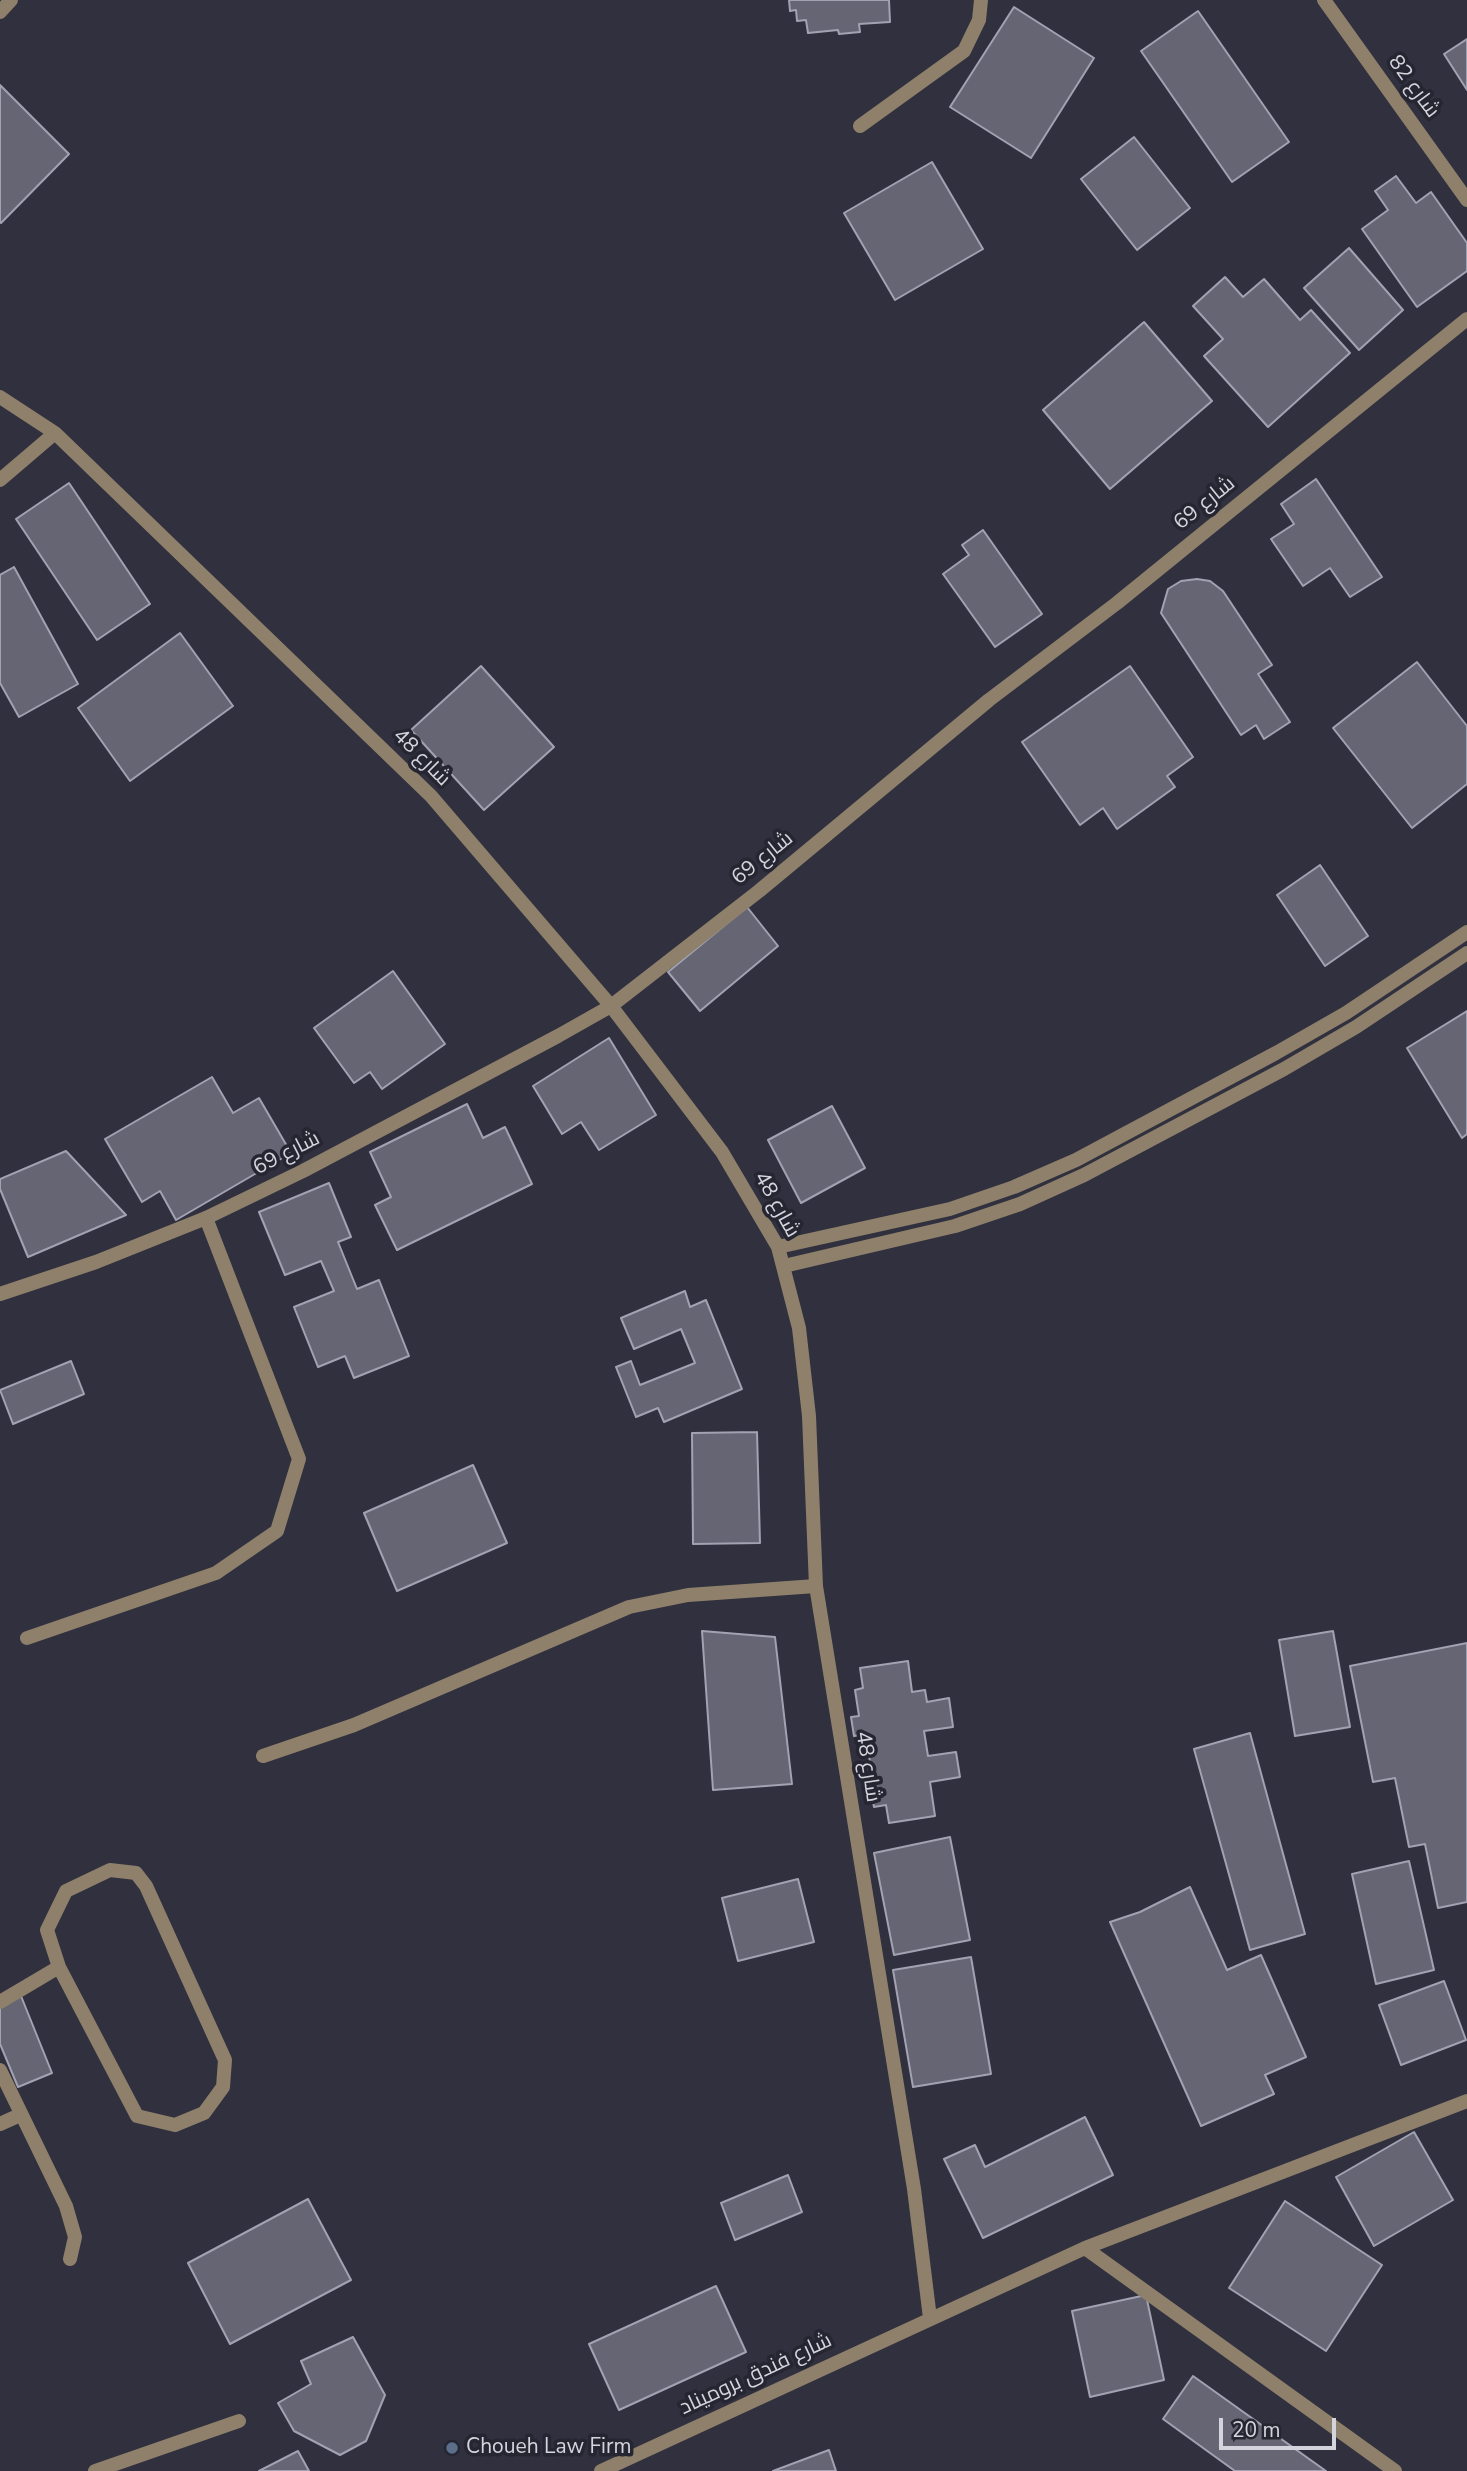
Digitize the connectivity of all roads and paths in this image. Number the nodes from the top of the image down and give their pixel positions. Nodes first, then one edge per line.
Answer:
1 (11, 0) edge
2 (981, 0) edge
3 (1324, 0) edge
4 (0, 12) edge
5 (860, 126) dead end
6 (1467, 200) edge
7 (1467, 319) edge
8 (0, 397) edge
9 (55, 433) junction
10 (0, 480) edge
11 (1467, 932) edge
12 (1467, 953) edge
13 (611, 1006) junction
14 (206, 1218) junction
15 (778, 1247) junction
16 (784, 1266) junction
17 (0, 1294) edge
18 (816, 1586) junction
19 (27, 1638) dead end
20 (263, 1756) dead end
21 (59, 1967) junction
22 (0, 2002) edge
23 (0, 2070) edge
24 (1467, 2101) edge
25 (20, 2115) junction
26 (0, 2124) edge
27 (1085, 2248) junction
28 (70, 2259) dead end
29 (930, 2318) junction
30 (239, 2421) dead end
31 (95, 2471) edge
32 (601, 2471) edge
33 (1395, 2471) edge

1 - 4 street
2 - 5 street
3 - 6 street, شارع 82
7 - 13 street, شارع 69
8 - 9 street, شارع 48
9 - 10 street
9 - 13 street, شارع 48
11 - 15 street
12 - 16 street
13 - 14 street, شارع 69
13 - 15 street, شارع 48
14 - 17 street, شارع 69
14 - 19 street
15 - 16 street, شارع 48
16 - 18 street, شارع 48
18 - 20 street
18 - 29 street, شارع 48
21 - 21 street
21 - 22 street
23 - 25 street
24 - 27 street, شارع فندق بروميناد
25 - 26 street
25 - 28 street
27 - 29 street, شارع فندق بروميناد
27 - 33 street
29 - 32 street, شارع فندق بروميناد
30 - 31 street

